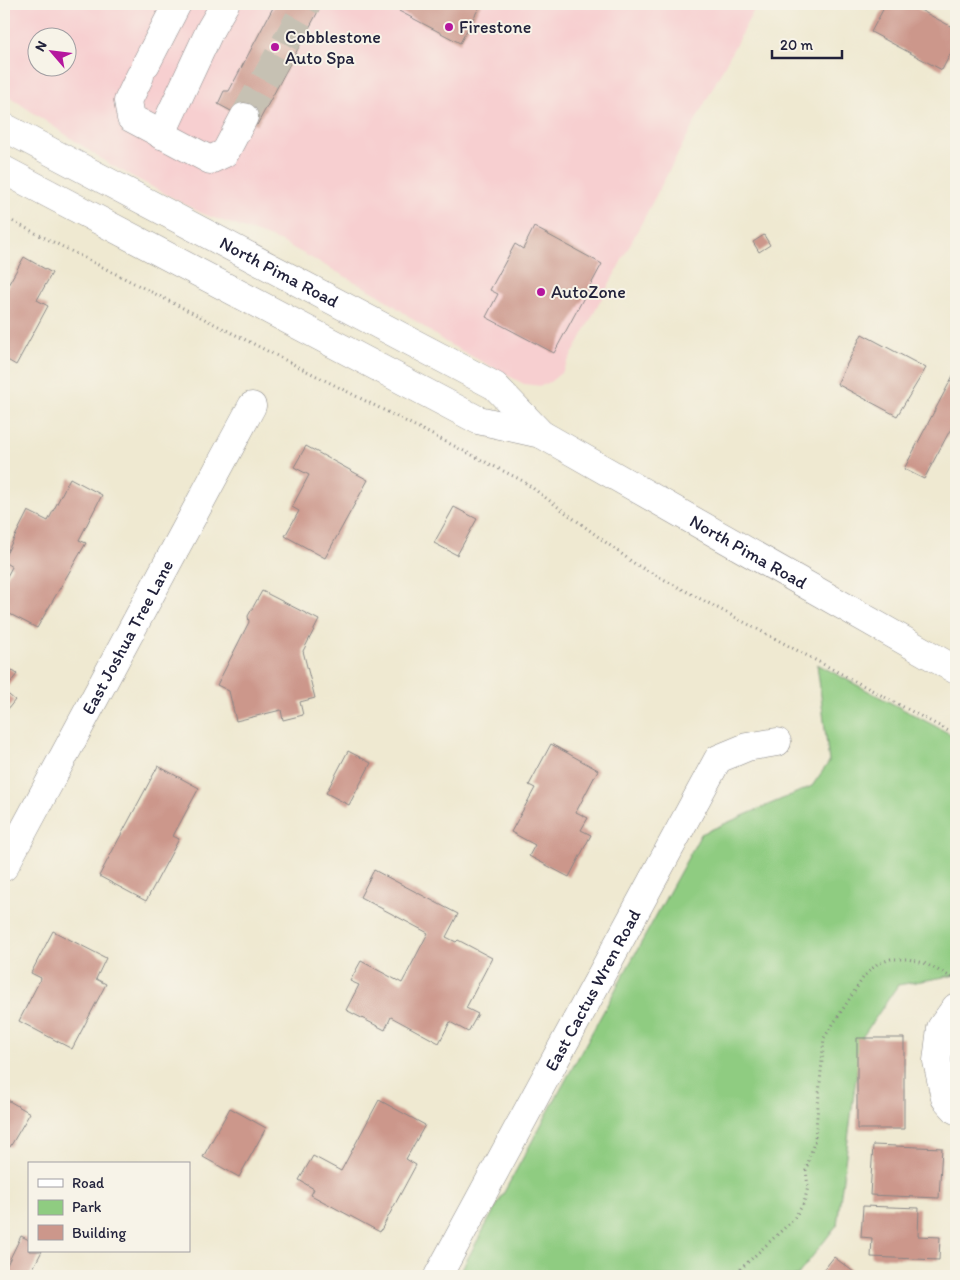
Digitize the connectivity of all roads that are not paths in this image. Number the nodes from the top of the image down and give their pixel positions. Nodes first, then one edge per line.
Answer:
1 (177, 4) edge
2 (186, 4) edge
3 (225, 4) edge
4 (198, 57) junction
5 (244, 117) tunnel mouth
6 (4, 127) edge
7 (161, 135) junction
8 (4, 170) edge
9 (252, 406) dead end
10 (541, 434) junction
11 (956, 670) edge
12 (777, 742) dead end
13 (4, 867) edge
14 (956, 1007) edge
15 (956, 1110) edge
16 (438, 1276) edge

1 - 7 main road
2 - 4 main road
3 - 4 main road
4 - 7 main road
5 - 7 main road
6 - 10 main road, North Pima Road
8 - 10 main road, North Pima Road
9 - 13 main road, East Joshua Tree Lane
10 - 11 main road, North Pima Road
12 - 16 main road, East Cactus Wren Road
14 - 15 main road

